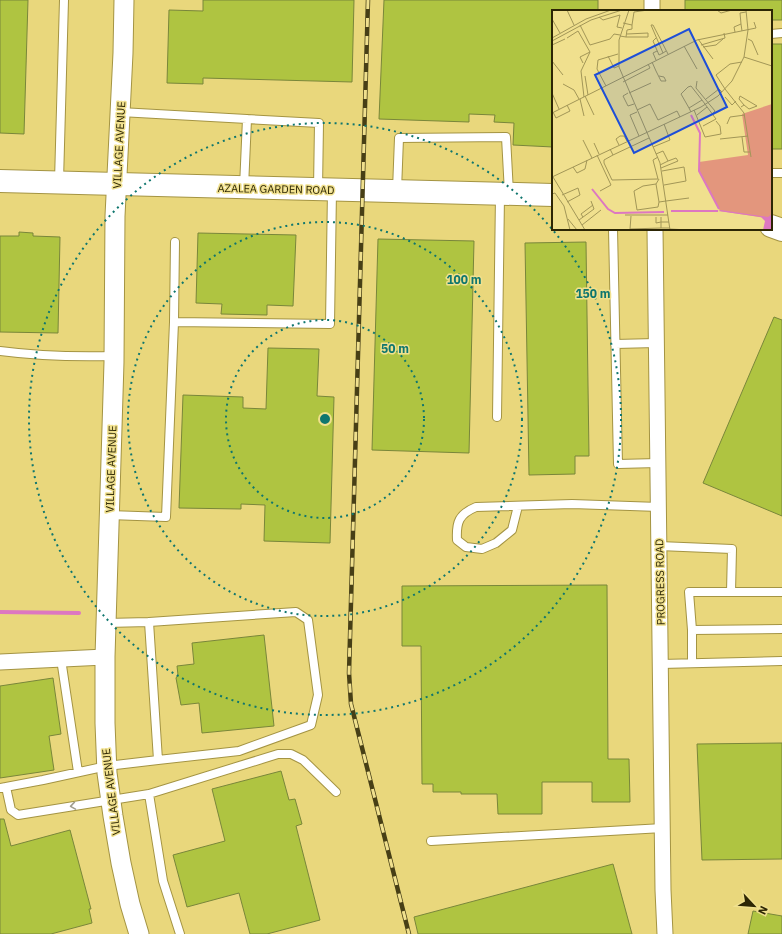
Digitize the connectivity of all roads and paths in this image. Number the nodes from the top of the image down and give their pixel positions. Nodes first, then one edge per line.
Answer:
1 (64, 0) edge
2 (124, 0) edge
3 (782, 33) edge
4 (772, 34) edge
5 (120, 112) junction
6 (247, 119) junction
7 (0, 181) edge
8 (59, 183) junction
9 (117, 184) junction
10 (244, 188) junction
11 (325, 190) junction
12 (397, 192) junction
13 (504, 194) junction
14 (552, 195) edge
15 (772, 226) edge
16 (613, 230) edge
17 (655, 230) edge
18 (782, 230) edge
19 (175, 242) dead end
20 (174, 322) junction
21 (615, 344) junction
22 (656, 344) junction
23 (0, 351) edge
24 (114, 356) junction
25 (497, 417) dead end
26 (658, 463) junction
27 (518, 506) junction
28 (659, 507) junction
29 (109, 516) junction
30 (659, 546) junction
31 (731, 592) junction
32 (782, 592) edge
33 (150, 622) junction
34 (106, 623) junction
35 (782, 629) edge
36 (692, 630) junction
37 (105, 657) junction
38 (61, 659) junction
39 (782, 661) edge
40 (0, 662) edge
41 (692, 663) junction
42 (661, 664) junction
43 (158, 760) junction
44 (107, 766) junction
45 (78, 772) junction
46 (3, 787) edge
47 (336, 792) dead end
48 (149, 794) junction
49 (111, 800) junction
50 (663, 828) junction
51 (431, 841) dead end
52 (139, 934) edge
53 (180, 934) edge
54 (665, 934) edge

1 - 8 lane
2 - 5 street, VILLAGE AVENUE
3 - 4 lane
5 - 6 lane
5 - 9 street, VILLAGE AVENUE
6 - 10 lane
6 - 11 lane
7 - 8 main road, AZALEA GARDEN ROAD
8 - 9 main road, AZALEA GARDEN ROAD
9 - 10 main road, AZALEA GARDEN ROAD
9 - 24 street, VILLAGE AVENUE
10 - 11 main road, AZALEA GARDEN ROAD
11 - 12 main road, AZALEA GARDEN ROAD
11 - 20 lane
12 - 13 main road, AZALEA GARDEN ROAD
12 - 13 lane
13 - 14 main road, AZALEA GARDEN ROAD
13 - 25 lane
15 - 18 main road
16 - 21 lane
17 - 22 street, PROGRESS ROAD
19 - 20 lane
20 - 29 lane
21 - 22 lane
21 - 26 lane
22 - 26 street, PROGRESS ROAD
23 - 24 lane
24 - 29 street, VILLAGE AVENUE
26 - 28 street, PROGRESS ROAD
27 - 27 lane
27 - 28 lane
28 - 30 street, PROGRESS ROAD
29 - 34 street, VILLAGE AVENUE
30 - 31 lane
30 - 42 street, PROGRESS ROAD
31 - 32 lane
31 - 36 lane
33 - 34 lane
33 - 43 lane
33 - 43 lane
34 - 37 street, VILLAGE AVENUE
35 - 36 lane
36 - 41 lane
37 - 38 street
37 - 44 street, VILLAGE AVENUE
38 - 40 street
38 - 45 lane
39 - 41 lane
41 - 42 lane
42 - 50 street, PROGRESS ROAD
43 - 44 lane
44 - 45 lane
44 - 49 street, VILLAGE AVENUE
45 - 46 lane
49 -> 46 lane
47 - 48 lane
48 - 49 lane
48 - 53 lane
49 - 52 street, VILLAGE AVENUE
50 - 51 lane
50 - 54 street, PROGRESS ROAD

